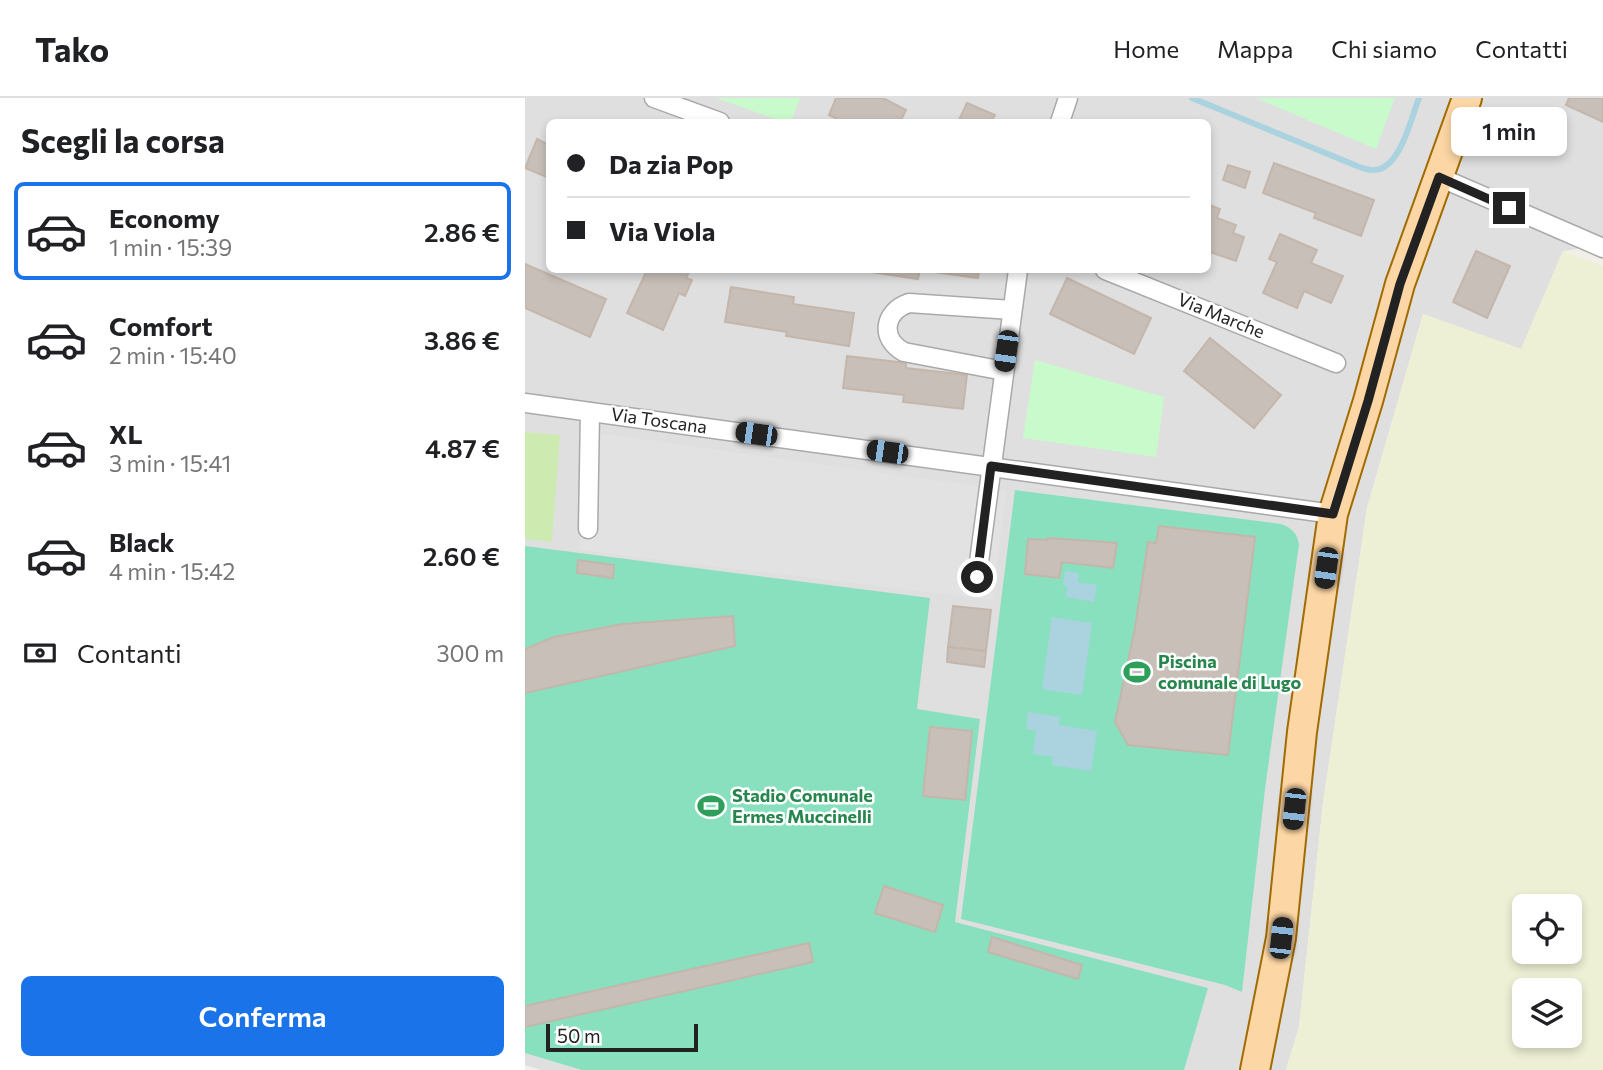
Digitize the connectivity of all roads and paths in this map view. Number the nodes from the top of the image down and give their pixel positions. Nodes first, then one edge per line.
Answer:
1 (654, 98) edge
2 (1068, 98) edge
3 (1467, 98) edge
4 (712, 119) edge
5 (1061, 119) edge
6 (1439, 177) junction
7 (1603, 248) edge
8 (1018, 273) edge
9 (1112, 273) edge
10 (1012, 310) junction
11 (1336, 363) dead end
12 (1004, 371) junction
13 (525, 403) edge
14 (590, 412) junction
15 (991, 466) junction
16 (1333, 514) junction
17 (589, 529) dead end
18 (977, 577) dead end
19 (1255, 1070) edge

1 - 4 street
2 - 5 street
3 - 6 main road
6 - 7 street
6 - 16 main road
8 - 10 street
9 - 11 street, Via Marche
10 - 12 street
10 - 12 street
12 - 15 street
13 - 14 street, Via Toscana
14 - 15 street, Via Toscana
14 - 17 street
15 - 16 street, Via Toscana
15 - 18 street
16 - 19 main road

